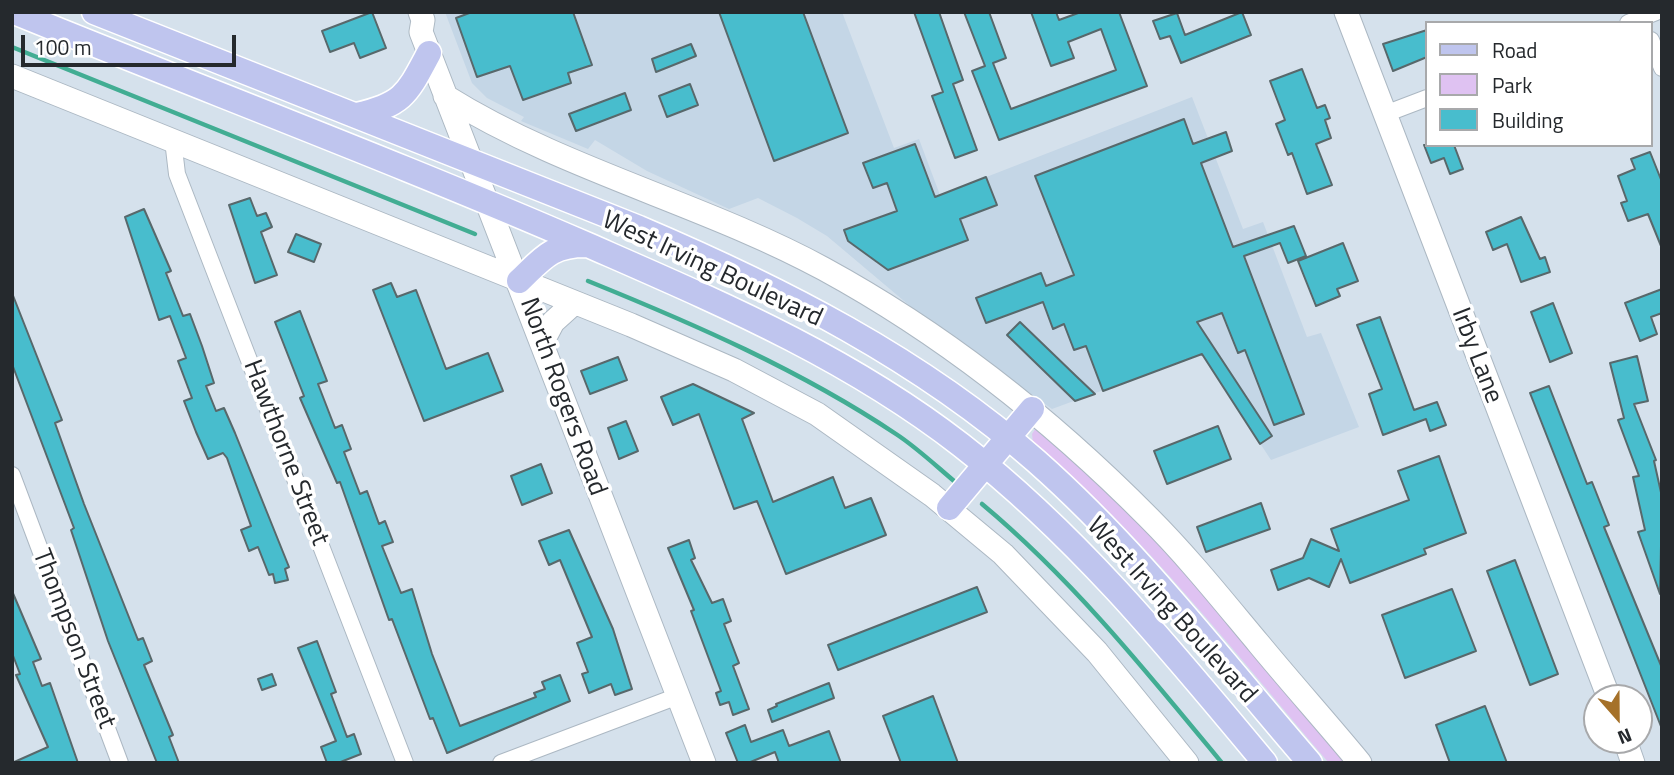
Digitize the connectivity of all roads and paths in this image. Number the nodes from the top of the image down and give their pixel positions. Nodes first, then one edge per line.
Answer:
1 (14, 12) edge
2 (94, 12) edge
3 (405, 12) edge
4 (1346, 12) edge
5 (423, 32) edge
6 (1653, 45) edge
7 (1662, 68) edge
8 (12, 76) edge
9 (445, 96) junction
10 (1426, 98) edge
11 (1384, 114) junction
12 (357, 115) junction
13 (173, 140) junction
14 (470, 159) junction
15 (486, 200) junction
16 (586, 244) junction
17 (519, 281) junction
18 (574, 303) junction
19 (542, 343) junction
20 (1032, 410) junction
21 (1007, 439) junction
22 (985, 465) junction
23 (12, 475) edge
24 (948, 508) junction
25 (28, 519) junction
26 (12, 525) edge
27 (1603, 684) edge
28 (678, 696) junction
29 (120, 763) edge
30 (405, 763) edge
31 (501, 763) edge
32 (704, 763) edge
33 (1187, 763) edge
34 (1265, 763) edge
35 (1310, 763) edge
36 (1360, 763) edge

1 - 15 main road, West Irving Boulevard
2 - 12 main road, West Irving Boulevard
3 - 5 street, North Rogers Road
4 - 11 street, Irby Lane
5 - 9 street, North Rogers Road
5 - 12 main road
6 - 7 street
8 - 13 street
9 - 14 street, North Rogers Road
9 - 20 street, West Irving Boulevard
10 - 11 street
11 - 27 street, Irby Lane
12 - 14 main road, West Irving Boulevard
13 - 17 street
13 - 30 street, Hawthorne Street
14 - 15 street, North Rogers Road
14 - 21 main road, West Irving Boulevard
15 - 16 main road, West Irving Boulevard
15 - 17 street, North Rogers Road
16 - 17 main road
16 - 22 main road, West Irving Boulevard
17 - 18 street
17 - 19 street, North Rogers Road
18 - 19 street
18 - 24 street
19 - 28 street, North Rogers Road
20 - 21 main road
20 - 36 street, West Irving Boulevard
21 - 22 main road
21 - 35 main road, West Irving Boulevard
22 - 24 main road
22 - 34 main road, West Irving Boulevard
23 - 25 street, Thompson Street
24 - 33 street
25 - 26 street
25 - 29 street, Thompson Street
28 - 31 street
28 - 32 street, North Rogers Road

